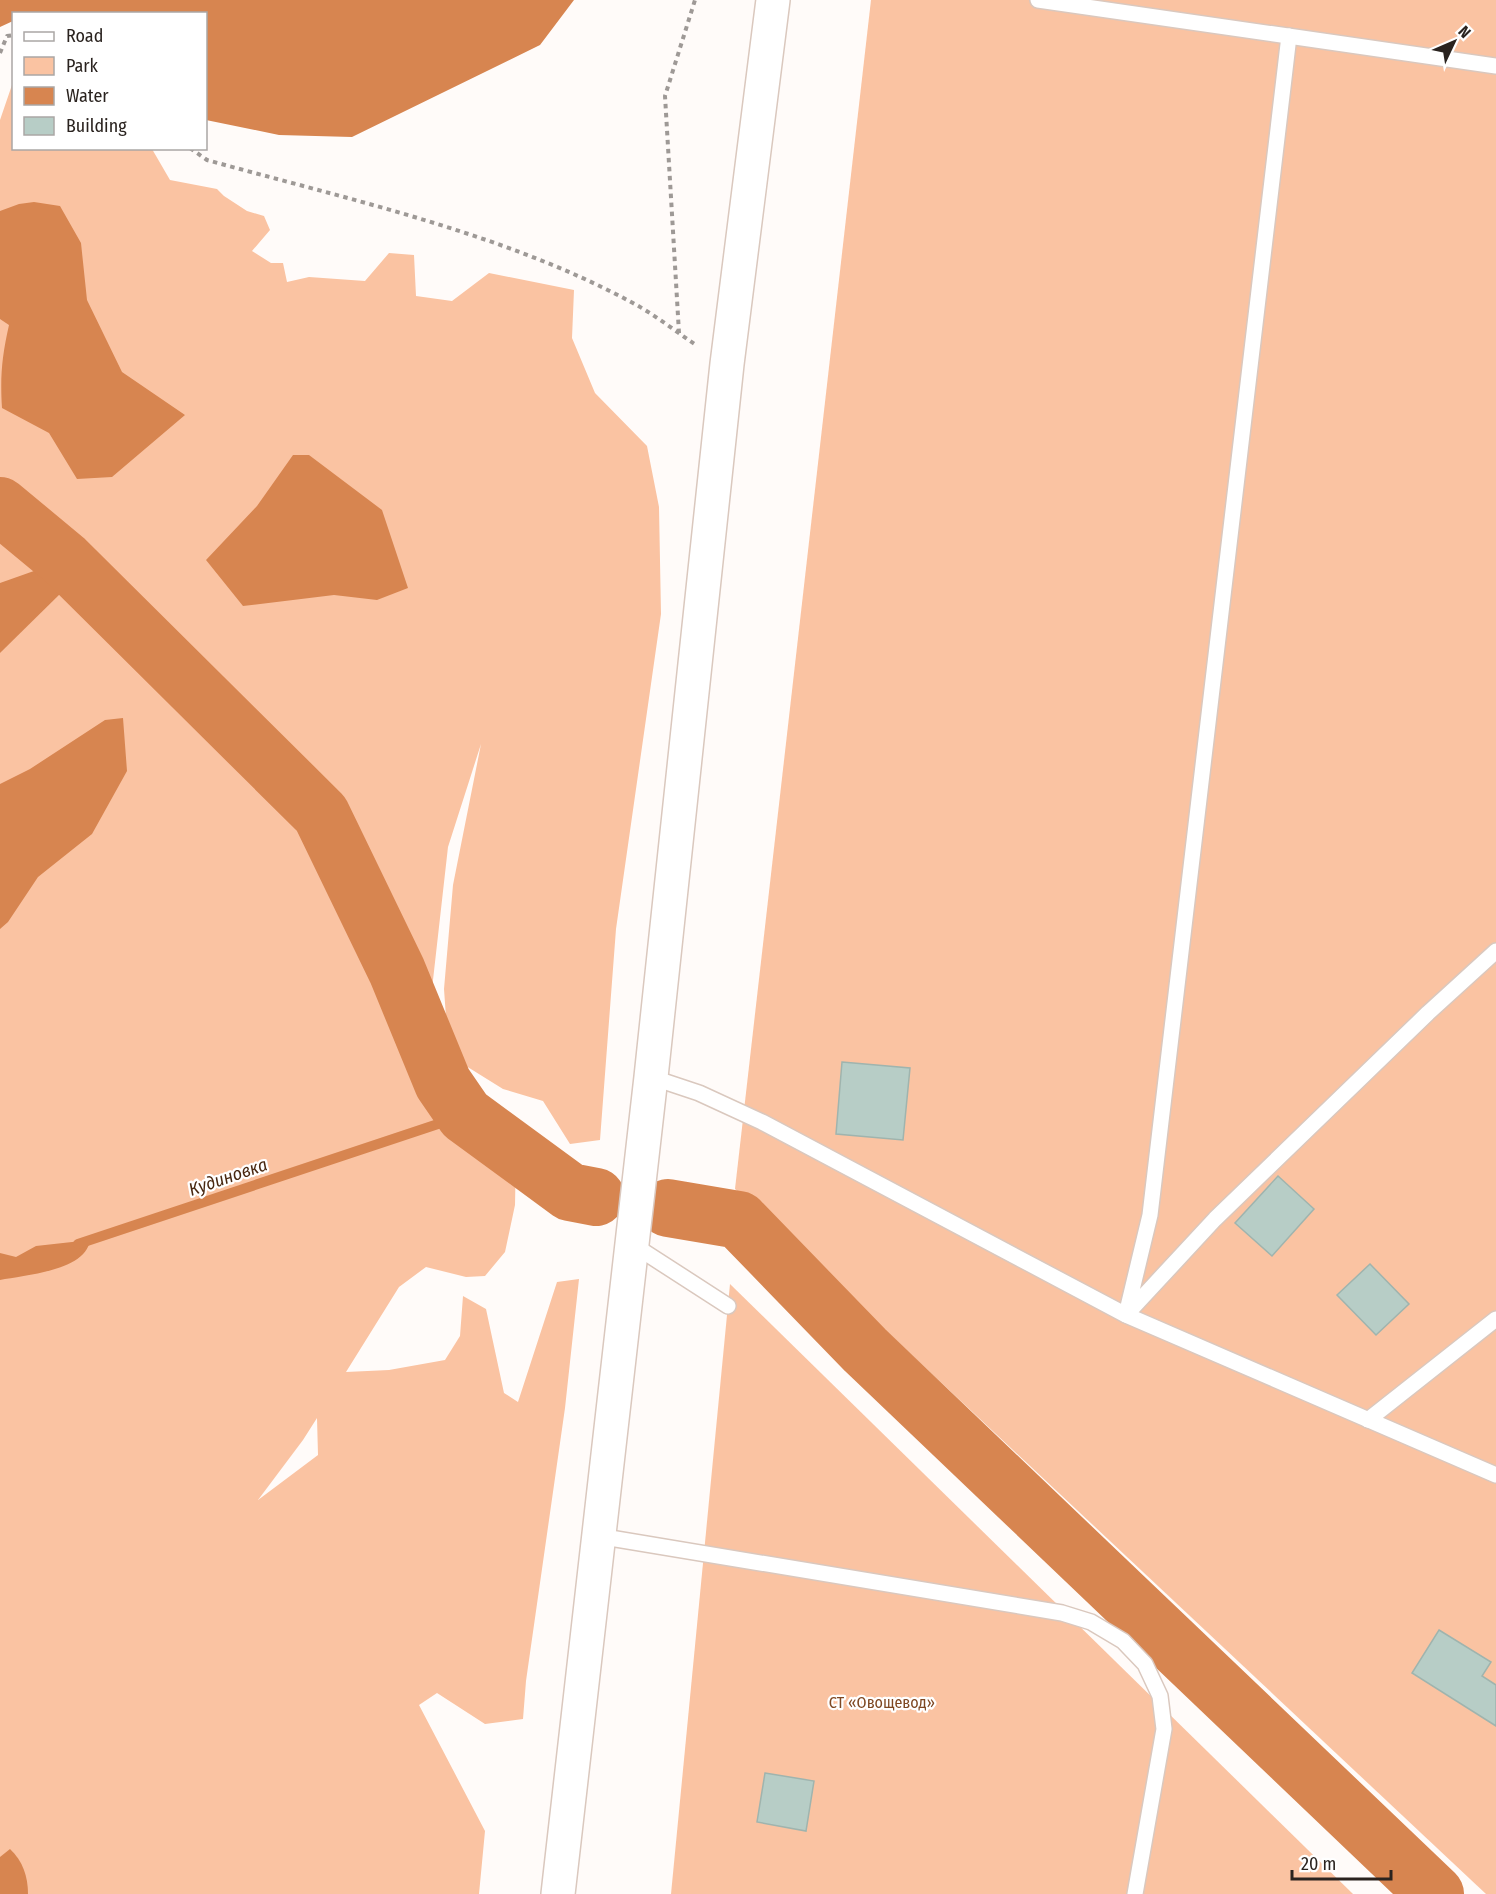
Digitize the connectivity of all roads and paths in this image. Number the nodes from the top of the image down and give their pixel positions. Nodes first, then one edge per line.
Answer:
1 (695, 0) edge
2 (773, 0) edge
3 (1038, 0) edge
4 (12, 35) edge
5 (1288, 36) junction
6 (0, 53) edge
7 (1496, 66) edge
8 (193, 150) edge
9 (679, 333) junction
10 (727, 364) junction
11 (1496, 951) edge
12 (651, 1077) junction
13 (632, 1244) junction
14 (728, 1306) dead end
15 (1126, 1315) junction
16 (1496, 1319) edge
17 (1368, 1420) junction
18 (1496, 1475) edge
19 (598, 1536) junction
20 (558, 1894) edge
21 (1135, 1894) edge

1 - 9 path
2 - 10 street
3 - 5 lane
4 - 6 path
5 - 7 lane
5 - 15 lane
8 - 9 path
9 - 10 path
10 - 12 street
11 - 15 lane
12 - 13 street
12 - 15 lane
13 - 14 lane
13 - 19 street
15 - 17 lane
16 - 17 lane
17 - 18 lane
19 - 20 street
19 - 21 lane

